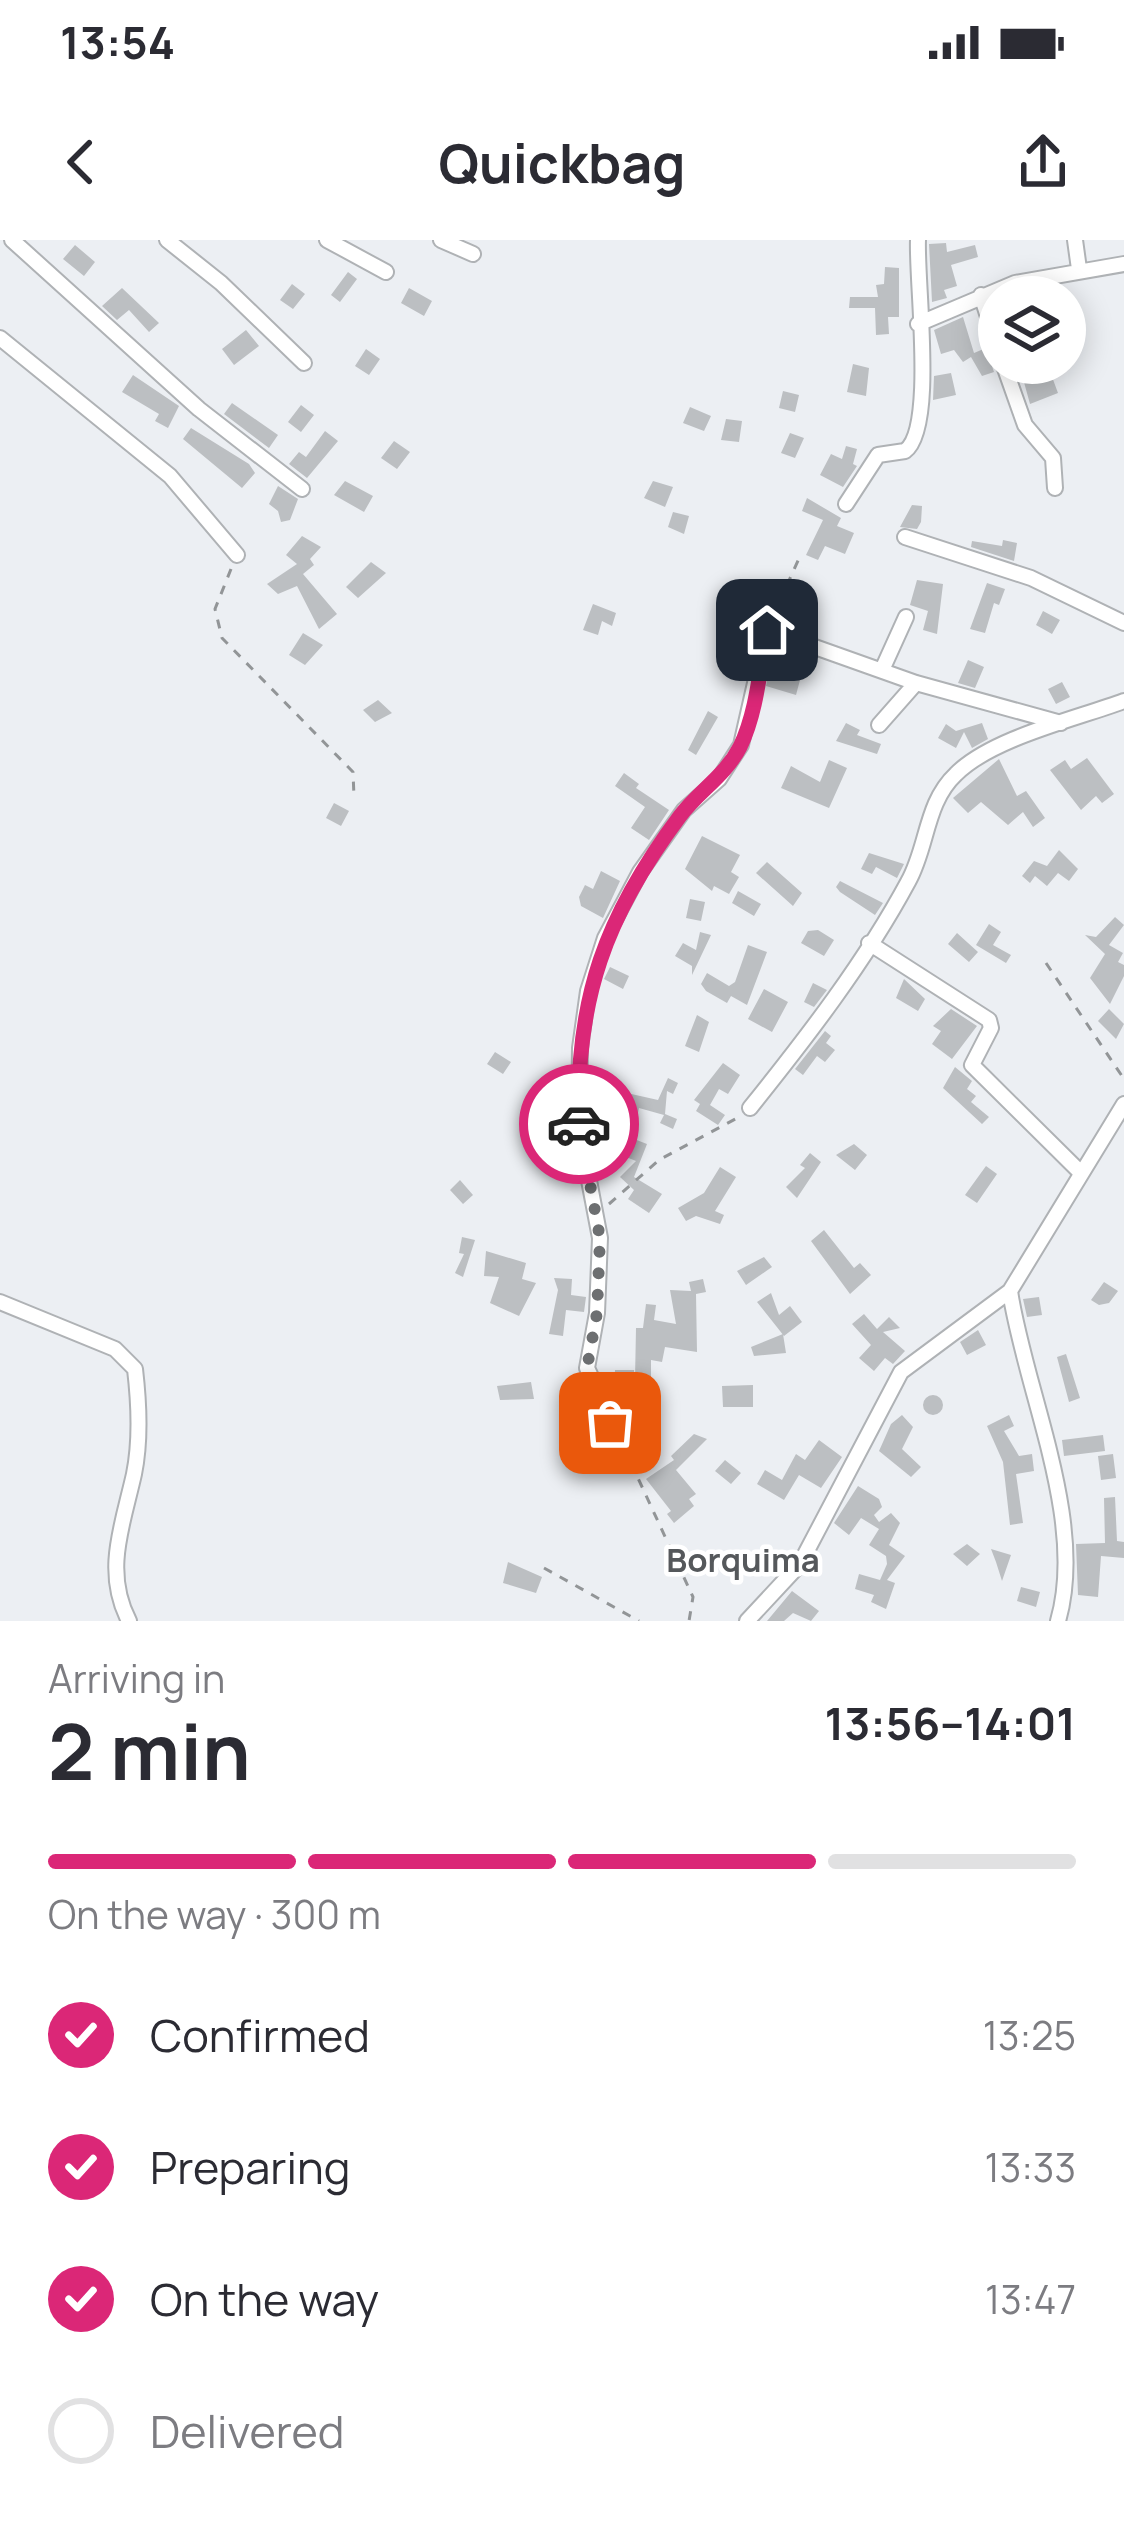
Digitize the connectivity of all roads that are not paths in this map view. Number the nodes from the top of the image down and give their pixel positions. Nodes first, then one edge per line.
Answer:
1 (12, 240) edge
2 (167, 240) edge
3 (327, 240) edge
4 (441, 240) edge
5 (918, 240) edge
6 (1075, 240) edge
7 (473, 254) dead end
8 (1124, 264) edge
9 (1079, 269) junction
10 (386, 272) dead end
11 (1053, 276) edge
12 (978, 296) edge
13 (918, 324) junction
14 (0, 338) edge
15 (304, 363) dead end
16 (1010, 384) edge
17 (1055, 488) dead end
18 (302, 489) dead end
19 (845, 504) dead end
20 (905, 537) dead end
21 (237, 555) road end
22 (906, 617) dead end
23 (1124, 623) edge
24 (882, 670) junction
25 (916, 683) junction
26 (1124, 701) edge
27 (1060, 723) junction
28 (879, 725) dead end
29 (869, 943) junction
30 (1124, 1104) edge
31 (749, 1108) road end
32 (1079, 1171) junction
33 (1010, 1291) junction
34 (0, 1302) edge
35 (625, 1450) road end
36 (129, 1621) edge
37 (747, 1621) edge
38 (1058, 1621) edge

1 - 18 street
2 - 15 street
3 - 10 street
4 - 7 street
5 - 13 street
6 - 9 street
8 - 9 street
9 - 11 street
12 - 13 street
13 - 19 street
14 - 21 street
16 - 17 street
20 - 23 street
22 - 24 street
24 - 25 street
24 - 35 street
25 - 27 street
25 - 28 street
26 - 27 street
27 - 29 street
29 - 31 street
29 - 32 street
30 - 32 street
32 - 33 street
33 - 37 street
33 - 38 street
34 - 36 street

